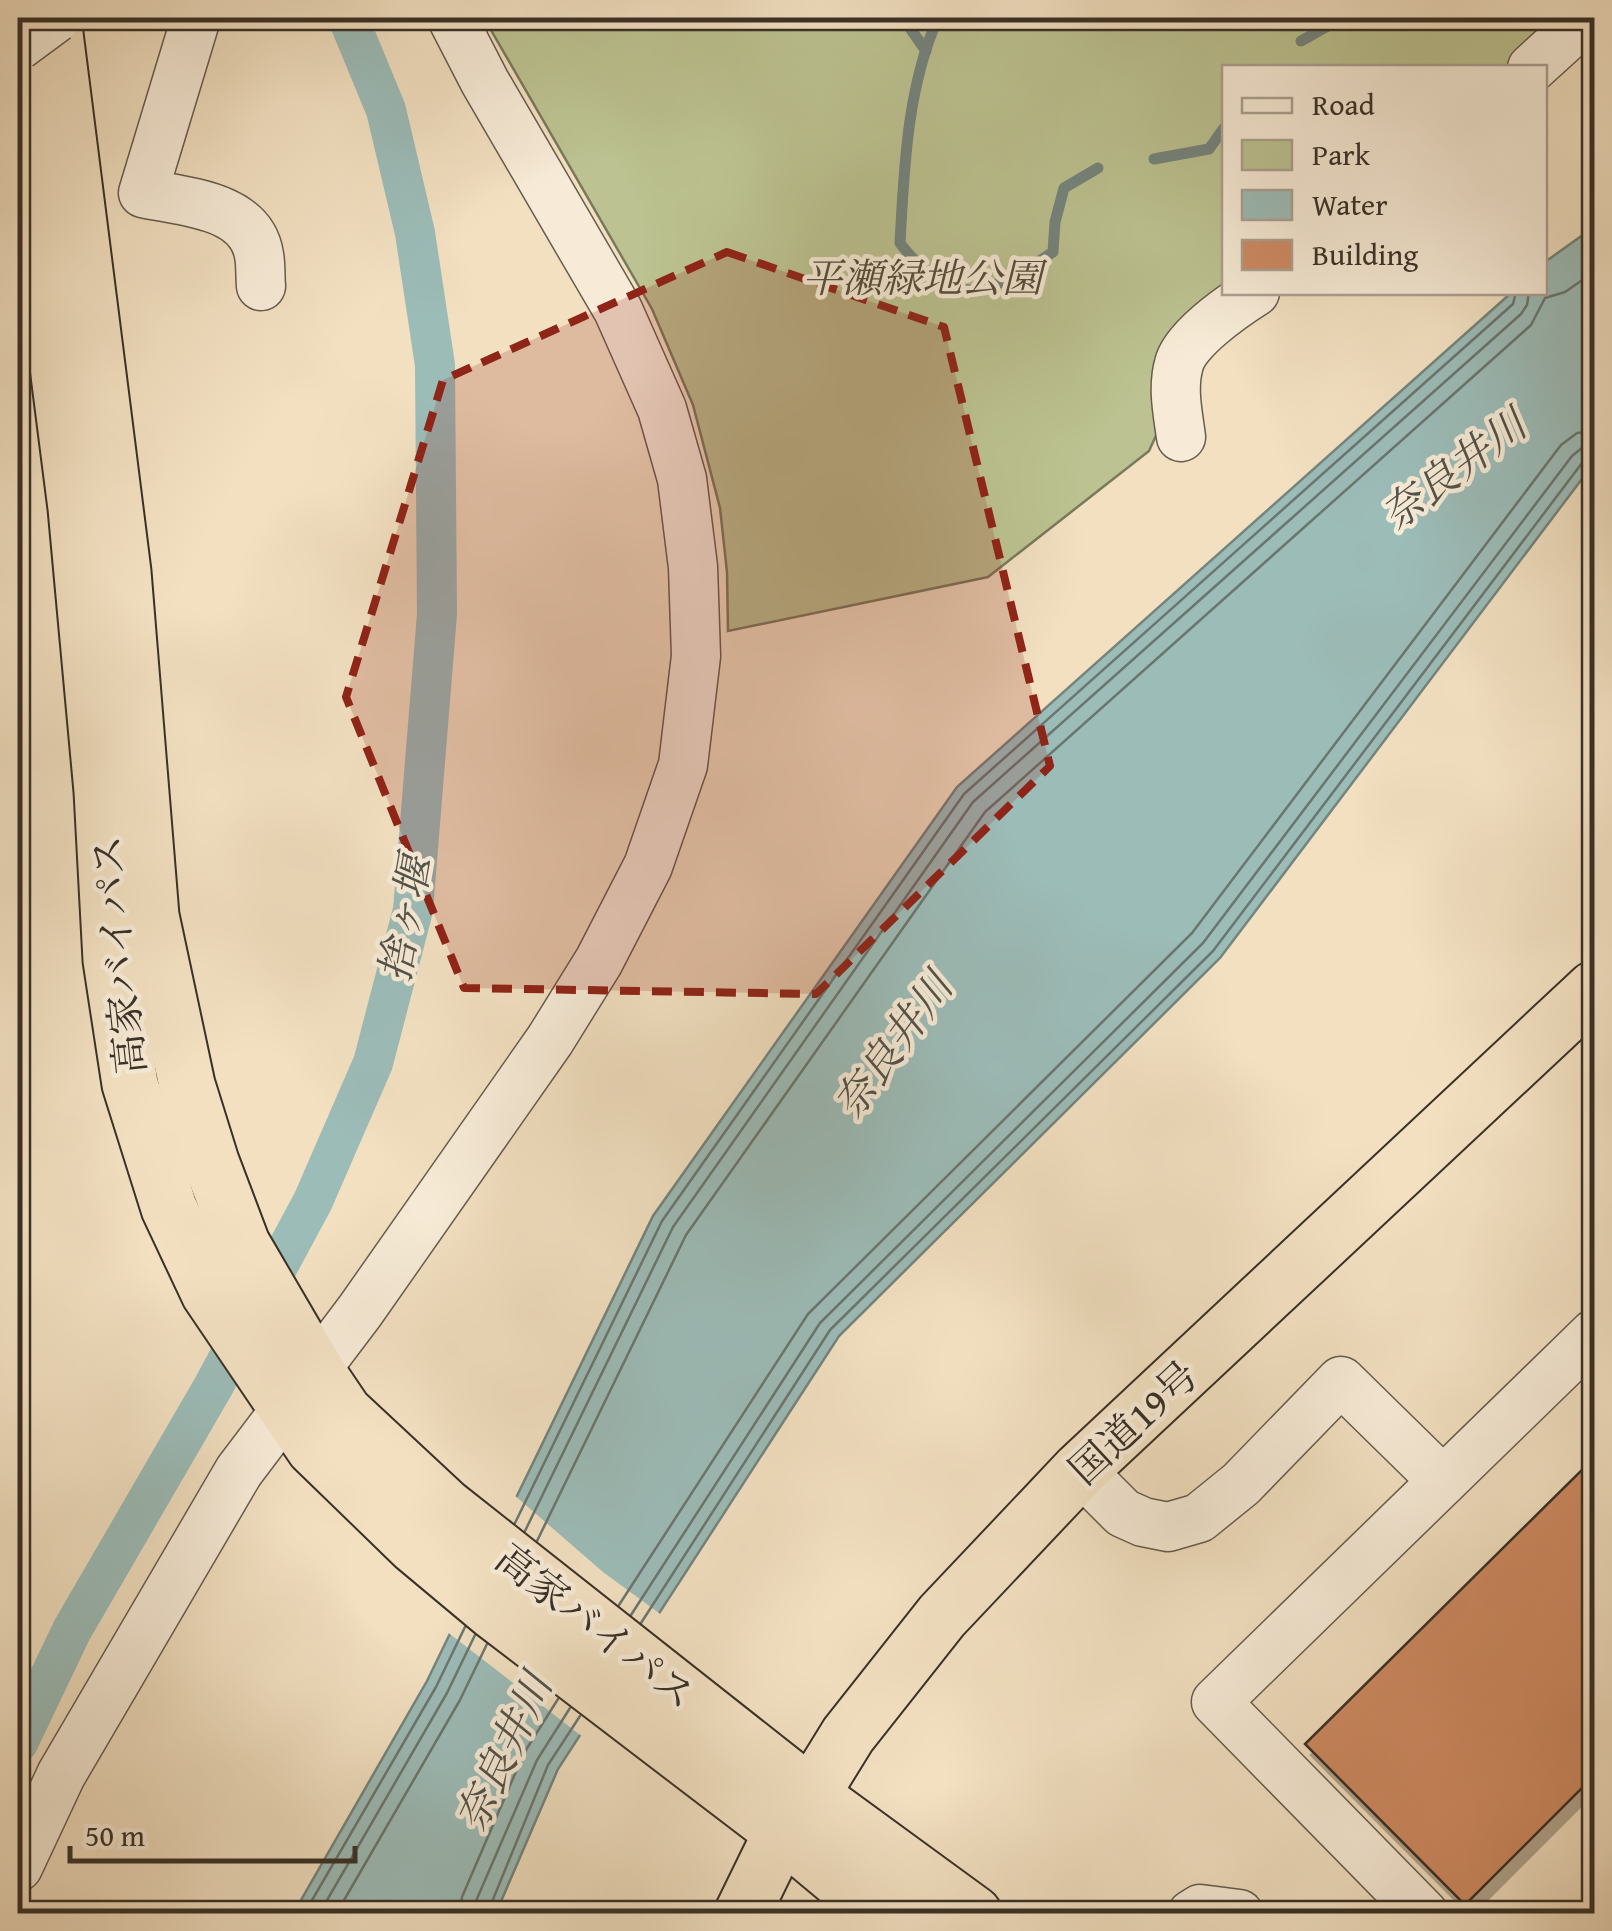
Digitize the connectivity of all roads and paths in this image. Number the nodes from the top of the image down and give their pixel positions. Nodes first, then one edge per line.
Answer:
1 (54, 18) edge
2 (196, 18) edge
3 (452, 18) edge
4 (1587, 18) edge
5 (18, 49) edge
6 (1535, 65) edge
7 (261, 286) dead end
8 (1251, 295) edge
9 (1181, 437) dead end
10 (1594, 989) edge
11 (1594, 1334) edge
12 (303, 1392) junction
13 (1080, 1470) junction
14 (1442, 1481) junction
15 (796, 1814) junction
16 (18, 1867) edge
17 (742, 1914) edge
18 (889, 1914) edge
19 (974, 1914) edge
20 (1192, 1914) edge
21 (1240, 1914) edge
22 (1424, 1914) edge

1 - 5 street, bridge
1 - 12 highway, 高家バイパス
2 - 7 street
3 - 12 street
4 - 6 street
5 - 12 highway, 高家バイパス
8 - 9 street
10 - 13 highway, 国道19号
11 - 14 street
12 - 15 highway, 高家バイパス
12 - 16 street
13 - 14 street
13 - 15 highway, 国道19号
14 - 22 street
15 - 17 highway, 国道19号
15 - 18 highway
15 - 19 highway
20 - 21 street

